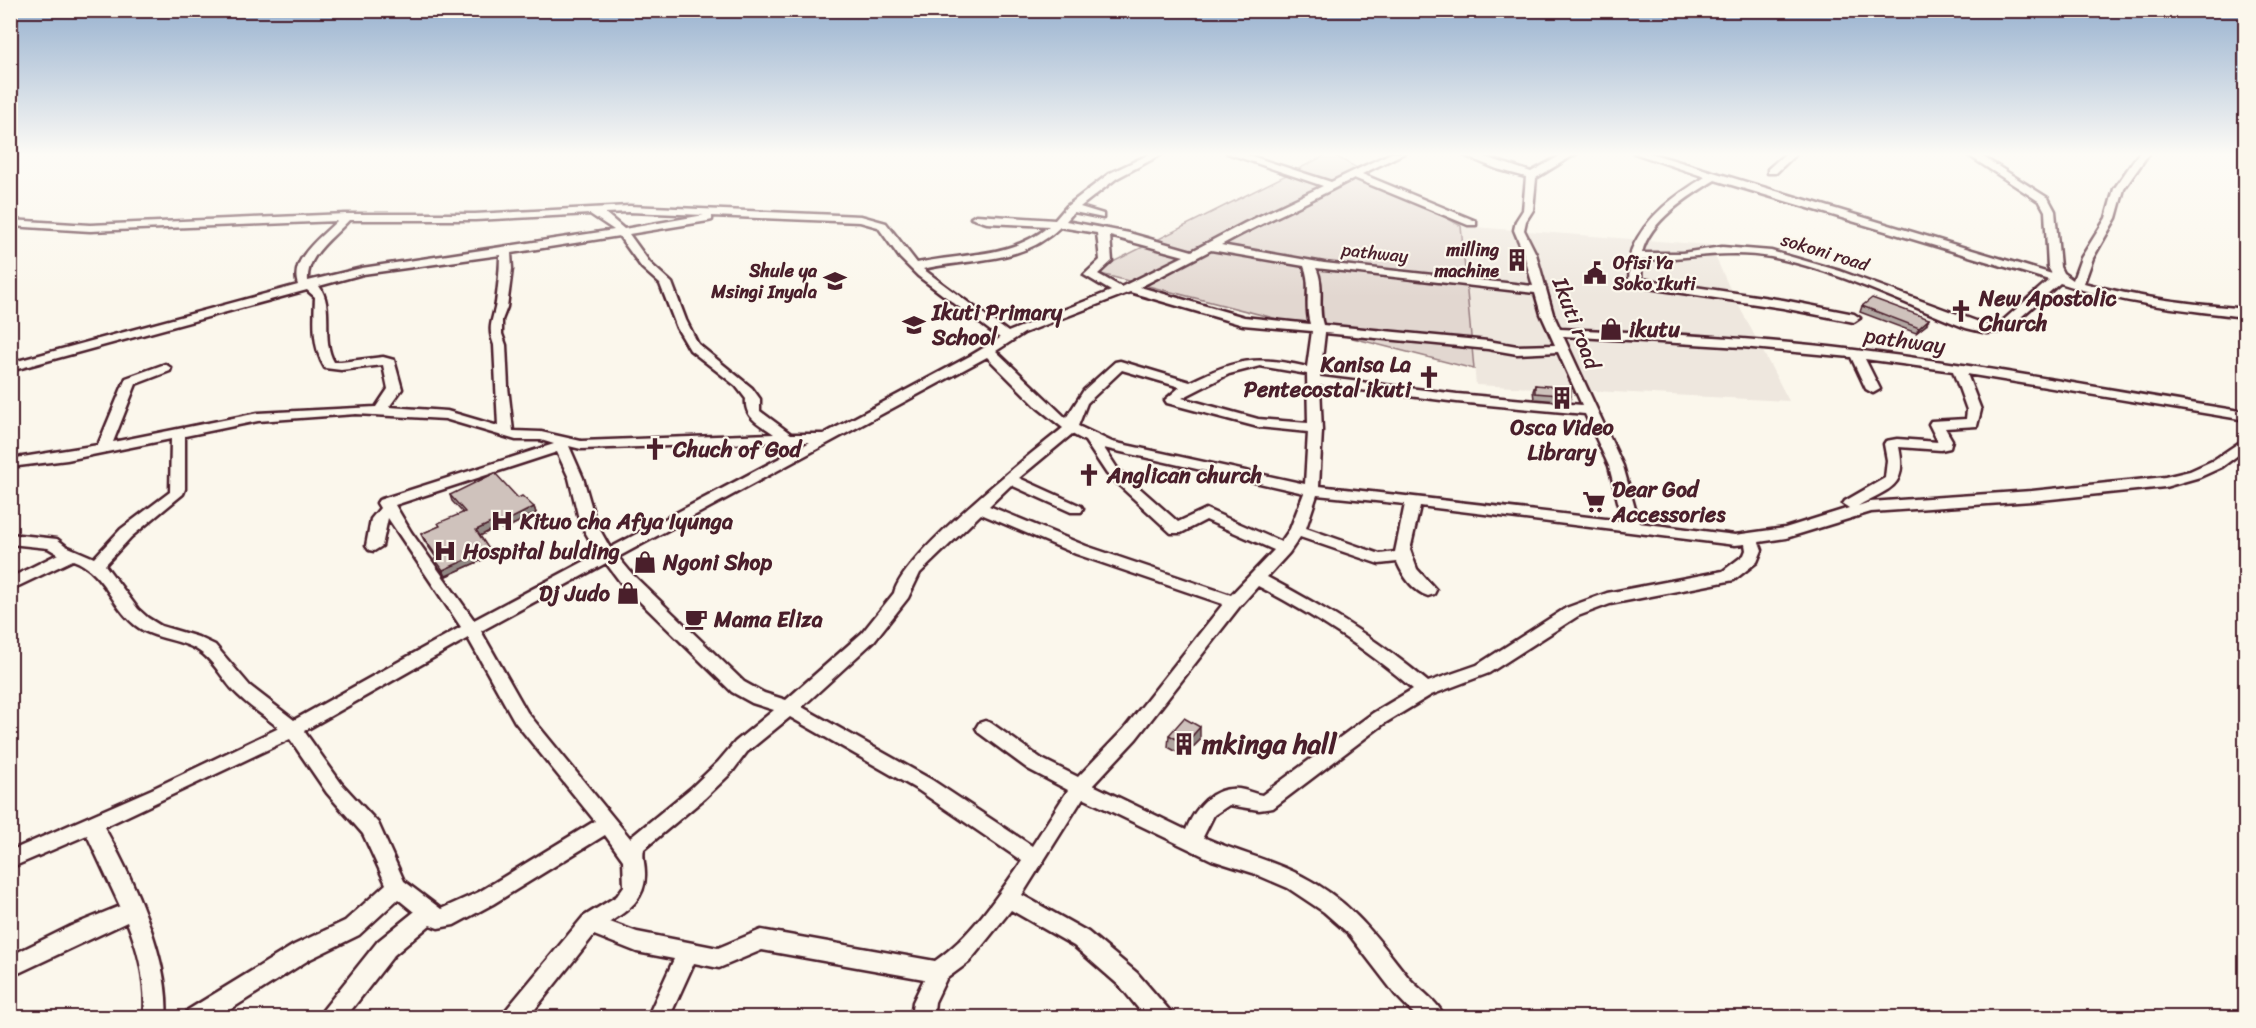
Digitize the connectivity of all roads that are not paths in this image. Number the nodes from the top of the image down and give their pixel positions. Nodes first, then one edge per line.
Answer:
1 (1080, 201) edge
2 (1304, 201) edge
3 (1419, 201) edge
4 (1528, 201) edge
5 (1675, 201) edge
6 (1797, 201) edge
7 (2045, 201) edge
8 (2115, 201) edge
9 (1071, 208) junction
10 (582, 211) junction
11 (719, 212) junction
12 (346, 217) junction
13 (976, 218) dead end
14 (10, 223) edge
15 (1060, 223) junction
16 (1472, 223) dead end
17 (1087, 228) junction
18 (1101, 230) junction
19 (622, 232) junction
20 (1208, 246) junction
21 (505, 250) junction
22 (1192, 255) junction
23 (1636, 256) junction
24 (1308, 263) junction
25 (915, 267) junction
26 (2067, 282) junction
27 (307, 286) junction
28 (1126, 290) junction
29 (1539, 290) junction
30 (2246, 313) edge
31 (1854, 318) dead end
32 (1316, 327) junction
33 (1555, 332) junction
34 (1007, 337) junction
35 (1562, 348) junction
36 (988, 351) junction
37 (1856, 354) junction
38 (10, 367) edge
39 (165, 368) dead end
40 (1958, 368) junction
41 (1314, 376) junction
42 (1190, 386) junction
43 (1873, 389) dead end
44 (381, 410) junction
45 (1590, 410) junction
46 (2246, 416) edge
47 (1071, 428) junction
48 (1314, 428) junction
49 (178, 432) junction
50 (506, 432) junction
51 (826, 436) junction
52 (789, 438) junction
53 (1091, 440) junction
54 (2246, 442) edge
55 (560, 443) junction
56 (104, 448) junction
57 (801, 451) junction
58 (10, 463) edge
59 (1009, 479) junction
60 (1312, 490) junction
61 (1414, 500) junction
62 (1850, 504) dead end
63 (388, 507) junction
64 (978, 507) junction
65 (1076, 509) dead end
66 (1632, 527) junction
67 (1297, 530) junction
68 (10, 539) edge
69 (1752, 539) junction
70 (374, 546) dead end
71 (1284, 549) junction
72 (71, 554) junction
73 (608, 556) junction
74 (1403, 556) junction
75 (96, 565) junction
76 (1257, 579) junction
77 (10, 585) edge
78 (1428, 590) dead end
79 (1234, 602) junction
80 (471, 629) junction
81 (1425, 690) junction
82 (789, 708) junction
83 (985, 728) dead end
84 (293, 729) junction
85 (1080, 787) junction
86 (608, 823) junction
87 (92, 825) junction
88 (1192, 841) junction
89 (632, 857) junction
90 (1035, 859) junction
91 (10, 860) edge
92 (397, 887) junction
93 (1008, 898) junction
94 (133, 910) junction
95 (428, 912) junction
96 (590, 924) junction
97 (688, 952) junction
98 (10, 967) edge
99 (938, 972) junction
100 (155, 1017) edge
101 (196, 1017) edge
102 (331, 1017) edge
103 (514, 1017) edge
104 (658, 1017) edge
105 (922, 1017) edge
106 (1161, 1017) edge
107 (1434, 1017) edge

1 - 9 street
2 - 20 street
3 - 16 street
4 - 29 street, Ikuti road
5 - 23 street
6 - 26 street
7 - 26 street
8 - 26 street
9 - 15 street
9 - 17 street
10 - 11 street
10 - 12 street
10 - 19 street
11 - 19 street
11 - 25 street
12 - 14 street
12 - 27 street
13 - 15 street
15 - 17 street
15 - 25 street
17 - 18 street
18 - 22 street
18 - 28 street
19 - 21 street
19 - 52 street
20 - 22 street
20 - 24 street, pathway
21 - 27 street
21 - 50 street
22 - 28 street
23 - 26 street, sokoni road
23 - 31 street
24 - 29 street, pathway
24 - 32 street
25 - 34 street
26 - 30 street
27 - 38 street
27 - 44 street
28 - 32 street
28 - 34 street
29 - 33 street, Ikuti road
32 - 35 street
32 - 41 street
33 - 35 street, Ikuti road
33 - 37 street, pathway
34 - 36 street
35 - 45 street, Ikuti road
36 - 47 street
36 - 51 street
37 - 40 street, pathway
37 - 43 street
39 - 56 street
40 - 46 street, pathway
40 - 62 street
41 - 42 street
41 - 45 street
41 - 48 street
42 - 47 street
42 - 48 street
44 - 49 street
44 - 50 street
45 - 66 street, Ikuti road
47 - 53 street
47 - 59 street
48 - 60 street
49 - 56 street
49 - 75 street
50 - 55 street
51 - 52 street
51 - 57 street
52 - 55 street
52 - 57 street
53 - 60 street
53 - 71 street
54 - 69 street
55 - 63 street
55 - 73 street
56 - 58 street
57 - 73 street
59 - 64 street
59 - 65 street
60 - 61 street
60 - 67 street
61 - 66 street
61 - 74 street
63 - 70 street
63 - 80 street
64 - 79 street
64 - 82 street
66 - 69 street
67 - 71 street
67 - 74 street
68 - 72 street
69 - 81 street
71 - 76 street
72 - 75 street
72 - 77 street
73 - 80 street
73 - 82 street
74 - 78 street
75 - 84 street
76 - 79 street
76 - 81 street
79 - 85 street
80 - 84 street
80 - 86 street
81 - 88 street
82 - 89 street
82 - 90 street
83 - 85 street
84 - 87 street
84 - 92 street
85 - 88 street
85 - 90 street
86 - 89 street
86 - 95 street
87 - 91 street
87 - 94 street
88 - 107 street
89 - 96 street
90 - 93 street
92 - 95 street
92 - 101 street
93 - 99 street
93 - 106 street
94 - 98 street
94 - 100 street
95 - 102 street
96 - 97 street
96 - 103 street
97 - 99 street
97 - 104 street
99 - 105 street

